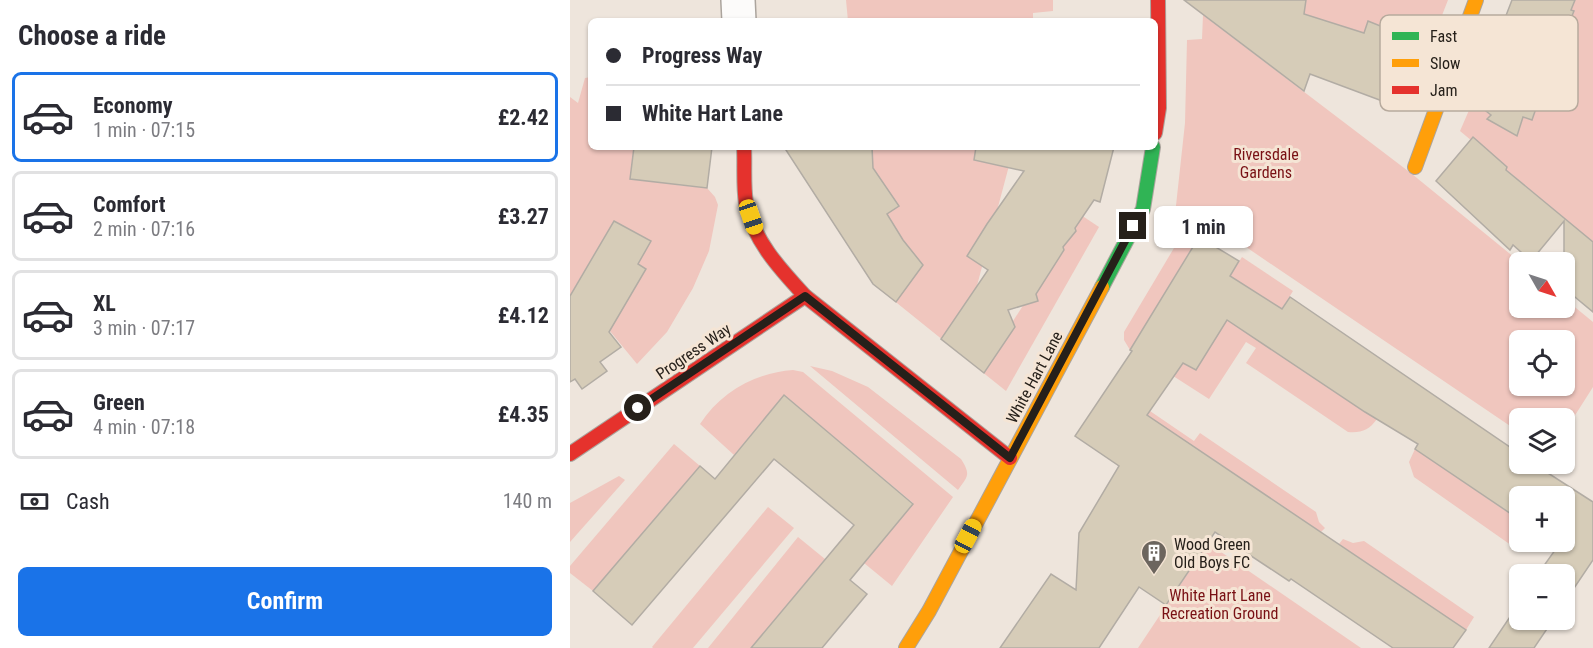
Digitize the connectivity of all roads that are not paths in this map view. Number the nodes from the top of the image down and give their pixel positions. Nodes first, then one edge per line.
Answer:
1 (738, 0) edge
2 (1158, 0) edge
3 (1476, 0) edge
4 (1471, 15) edge
5 (739, 18) edge
6 (1435, 111) edge
7 (1158, 114) edge
8 (744, 150) edge
9 (1153, 150) edge
10 (1415, 167) dead end
11 (805, 296) junction
12 (570, 454) edge
13 (1010, 458) junction
14 (906, 648) edge

1 - 5 street
2 - 7 street
3 - 4 street
6 - 10 street
8 - 11 street
9 - 13 street, White Hart Lane
11 - 12 street, Progress Way
11 - 13 street
13 - 14 street, White Hart Lane

